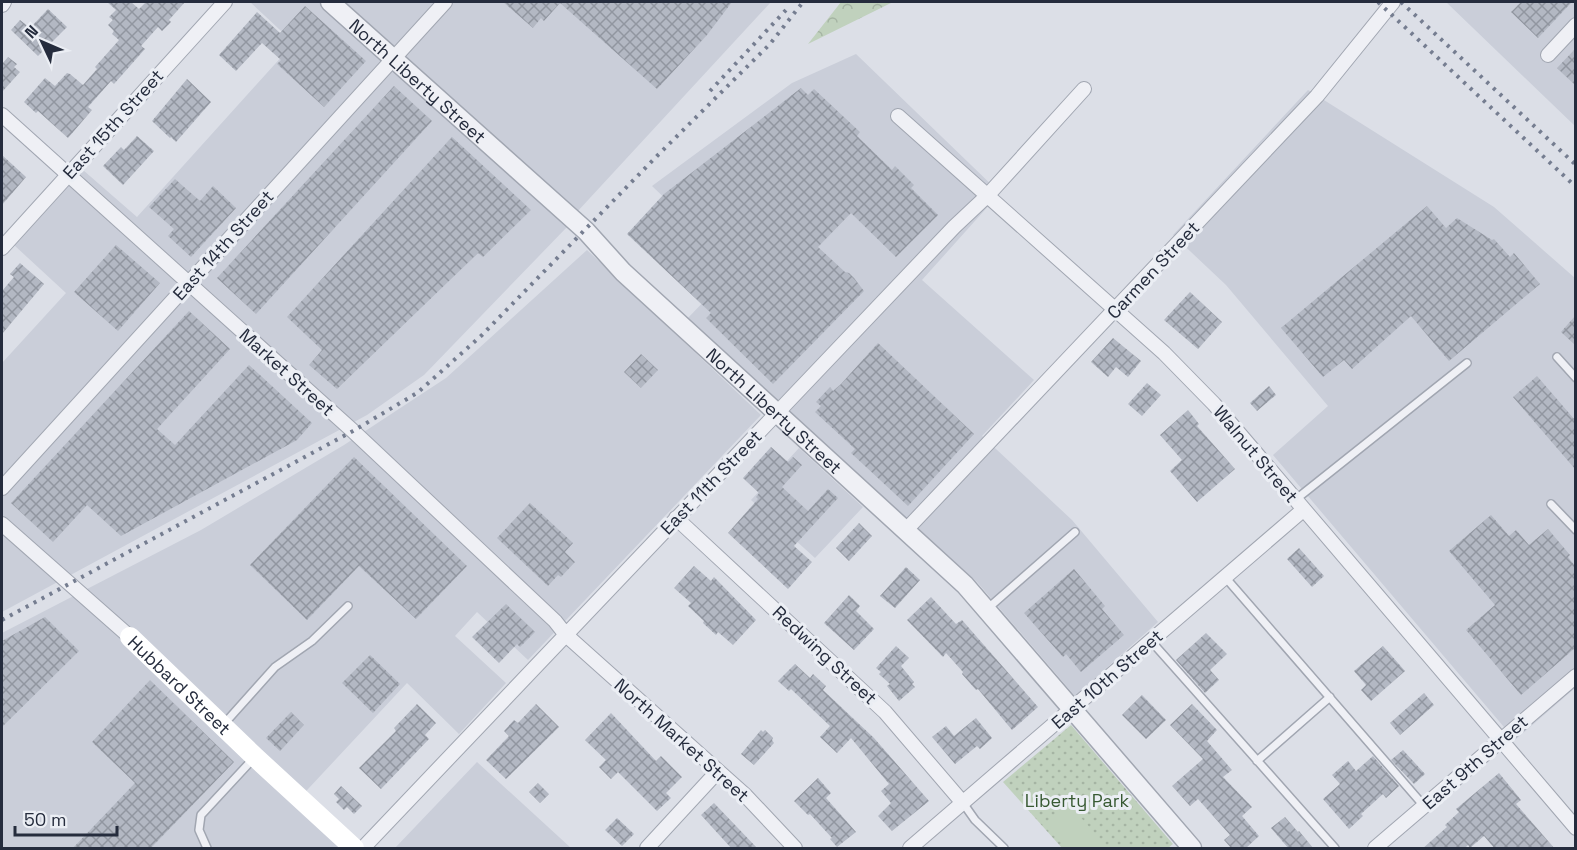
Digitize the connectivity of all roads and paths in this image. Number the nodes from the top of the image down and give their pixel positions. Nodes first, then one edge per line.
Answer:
1 (225, 2) edge
2 (330, 2) edge
3 (445, 2) edge
4 (1393, 2) edge
5 (1575, 26) edge
6 (1548, 55) dead end
7 (393, 58) junction
8 (1084, 89) dead end
9 (2, 115) edge
10 (898, 116) dead end
11 (68, 175) junction
12 (987, 196) junction
13 (2, 248) edge
14 (188, 283) junction
15 (1116, 310) junction
16 (1557, 357) dead end
17 (1467, 363) dead end
18 (1575, 378) edge
19 (776, 414) junction
20 (2, 488) edge
21 (1551, 504) dead end
22 (1299, 505) junction
23 (676, 518) junction
24 (2, 524) edge
25 (1575, 530) edge
26 (905, 531) junction
27 (1075, 532) dead end
28 (1226, 577) junction
29 (348, 606) dead end
30 (986, 609) junction
31 (566, 635) junction
32 (130, 638) joint
33 (1151, 641) junction
34 (1575, 676) edge
35 (1330, 697) junction
36 (1073, 709) junction
37 (222, 726) junction
38 (1500, 741) junction
39 (255, 757) junction
40 (1257, 761) junction
41 (718, 771) junction
42 (963, 803) junction
43 (1424, 806) junction
44 (1575, 828) edge
45 (207, 849) edge
46 (354, 849) edge
47 (363, 849) edge
48 (647, 849) edge
49 (795, 849) edge
50 (910, 849) edge
51 (1004, 849) edge
52 (1192, 849) edge
53 (1335, 849) edge
54 (1375, 849) edge

1 - 11 street, East 15th Street
2 - 7 street, North Liberty Street
3 - 7 street, East 14th Street
4 - 15 street, Carmen Street
5 - 6 street
7 - 14 street, East 14th Street
7 - 19 street, North Liberty Street
8 - 12 street, East 11th Street
9 - 11 street, Market Street
10 - 12 street, Walnut Street
11 - 13 street, East 15th Street
11 - 14 street, Market Street
12 - 15 street, Walnut Street
12 - 19 street, East 11th Street
14 - 20 street, East 14th Street
14 - 31 street, Market Street
15 - 22 street, Walnut Street
15 - 26 street, Carmen Street
16 - 18 lane
17 - 22 lane
19 - 23 street, East 11th Street
19 - 26 street, North Liberty Street
21 - 25 lane
22 - 28 street, East 10th Street
22 - 38 street, Walnut Street
23 - 31 street, East 11th Street
23 - 42 street, Redwing Street
24 - 32 street, Hubbard Street
26 - 30 street, North Liberty Street
27 - 30 lane
28 - 33 street, East 10th Street
28 - 35 lane
29 - 37 lane
30 - 36 street, North Liberty Street
31 - 41 street, North Market Street
31 - 47 street, East 11th Street
32 - 37 main road, Hubbard Street
33 - 36 street, East 10th Street
33 - 40 lane
34 - 38 street, East 9th Street
35 - 40 lane
35 - 43 lane
36 - 42 street, East 10th Street
36 - 52 street, North Liberty Street
37 - 39 main road, Hubbard Street
38 - 43 street, East 9th Street
38 - 44 street, Walnut Street
39 - 45 lane
39 - 46 main road, Hubbard Street
40 - 53 lane
41 - 48 street
41 - 49 street, North Market Street
42 - 50 street, East 10th Street
42 - 51 lane
43 - 54 street, East 9th Street

